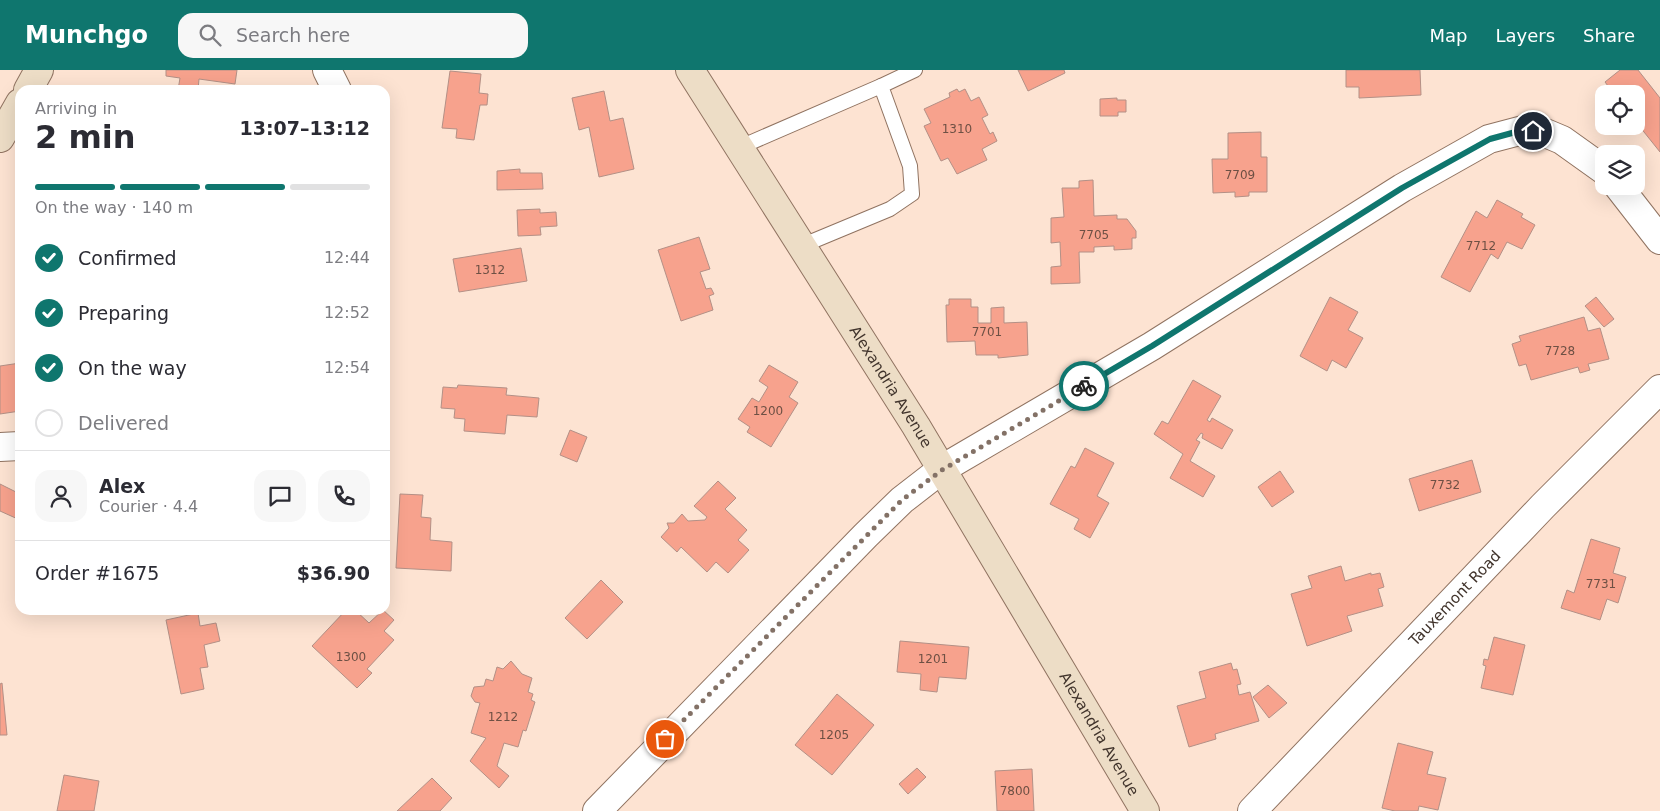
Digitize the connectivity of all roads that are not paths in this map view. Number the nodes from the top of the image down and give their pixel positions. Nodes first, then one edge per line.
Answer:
1 (39, 70) edge
2 (326, 70) edge
3 (690, 70) edge
4 (915, 70) edge
5 (31, 85) edge
6 (334, 85) edge
7 (882, 86) junction
8 (15, 112) edge
9 (0, 138) edge
10 (738, 148) junction
11 (1595, 164) edge
12 (1625, 195) edge
13 (1660, 240) edge
14 (801, 246) junction
15 (1660, 389) edge
16 (15, 446) edge
17 (0, 447) edge
18 (942, 470) junction
19 (597, 811) edge
20 (1146, 811) edge
21 (1252, 811) edge

1 - 5 street
2 - 6 street
3 - 10 street, Alexandria Avenue
4 - 7 lane
7 - 10 lane
7 - 14 lane
8 - 9 street
10 - 14 street, Alexandria Avenue
11 - 18 street
12 - 13 street
14 - 18 street, Alexandria Avenue
15 - 21 street, Tauxemont Road
16 - 17 street
18 - 19 street
18 - 20 street, Alexandria Avenue

